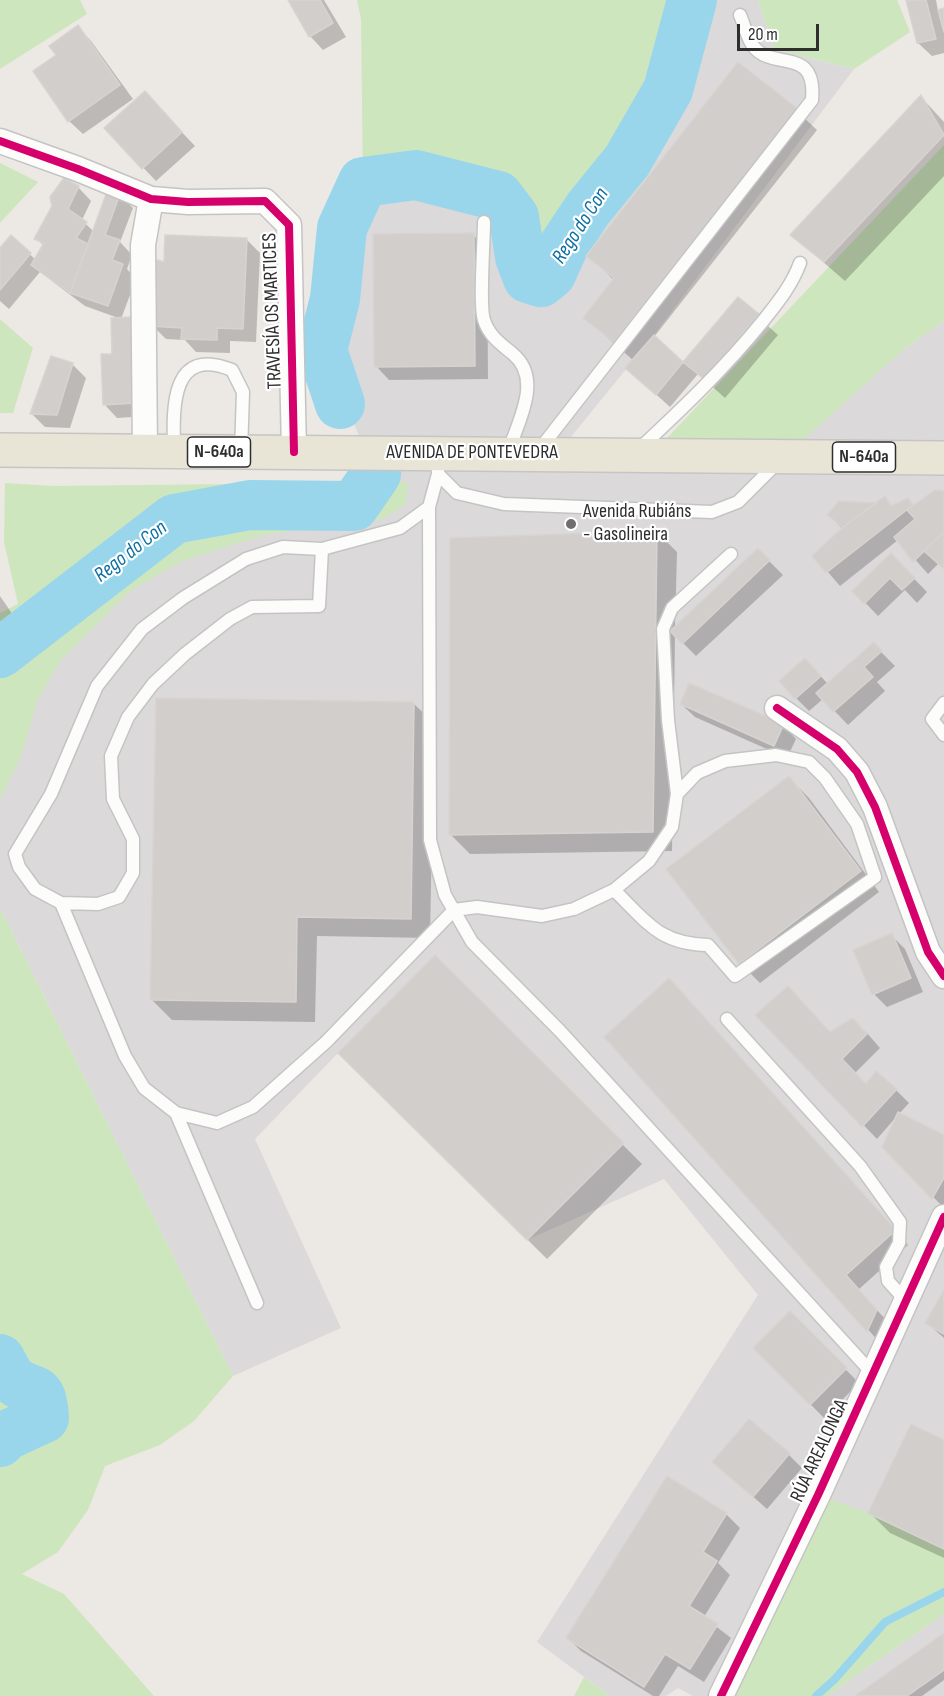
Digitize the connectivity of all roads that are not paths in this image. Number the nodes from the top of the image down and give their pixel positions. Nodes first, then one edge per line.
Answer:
1 (740, 15) dead end
2 (0, 141) edge
3 (151, 199) junction
4 (484, 222) dead end
5 (800, 263) dead end
6 (0, 450) edge
7 (159, 451) junction
8 (241, 452) junction
9 (294, 452) junction
10 (522, 454) junction
11 (632, 455) junction
12 (784, 457) junction
13 (944, 458) edge
14 (438, 463) junction
15 (429, 507) junction
16 (321, 549) junction
17 (730, 554) dead end
18 (944, 703) edge
19 (777, 708) dead end
20 (944, 735) edge
21 (677, 794) junction
22 (614, 890) junction
23 (61, 903) junction
24 (454, 910) junction
25 (944, 976) edge
26 (727, 1019) dead end
27 (176, 1113) junction
28 (944, 1217) edge
29 (906, 1301) junction
30 (257, 1303) dead end
31 (873, 1374) junction
32 (721, 1696) edge

1 - 10 lane
2 - 3 street, TRAVESÍA OS MARTICES
3 - 7 street
3 - 9 street, TRAVESÍA OS MARTICES
4 - 10 lane
5 - 11 lane
6 - 7 main road, AVENIDA DE PONTEVEDRA / N-640a
7 - 8 main road, AVENIDA DE PONTEVEDRA / N-640a
7 - 8 lane
8 - 9 main road, AVENIDA DE PONTEVEDRA / N-640a
9 - 14 main road, AVENIDA DE PONTEVEDRA / N-640a
10 - 11 main road, AVENIDA DE PONTEVEDRA / N-640a
10 - 14 main road, AVENIDA DE PONTEVEDRA / N-640a
11 - 12 main road, AVENIDA DE PONTEVEDRA / N-640a
12 - 13 main road, AVENIDA DE PONTEVEDRA / N-640a
12 - 14 lane
14 - 15 lane
15 - 16 lane
15 - 24 lane
16 - 23 lane
16 - 23 lane
17 - 21 lane
18 - 20 lane
19 - 25 street
21 - 22 lane
21 - 22 lane
22 - 24 lane
23 - 27 lane
24 - 27 lane
24 - 31 lane
26 - 29 lane
27 - 30 lane
28 - 29 street, RÚA AREALONGA
29 - 31 street, RÚA AREALONGA
31 - 32 street, RÚA AREALONGA

